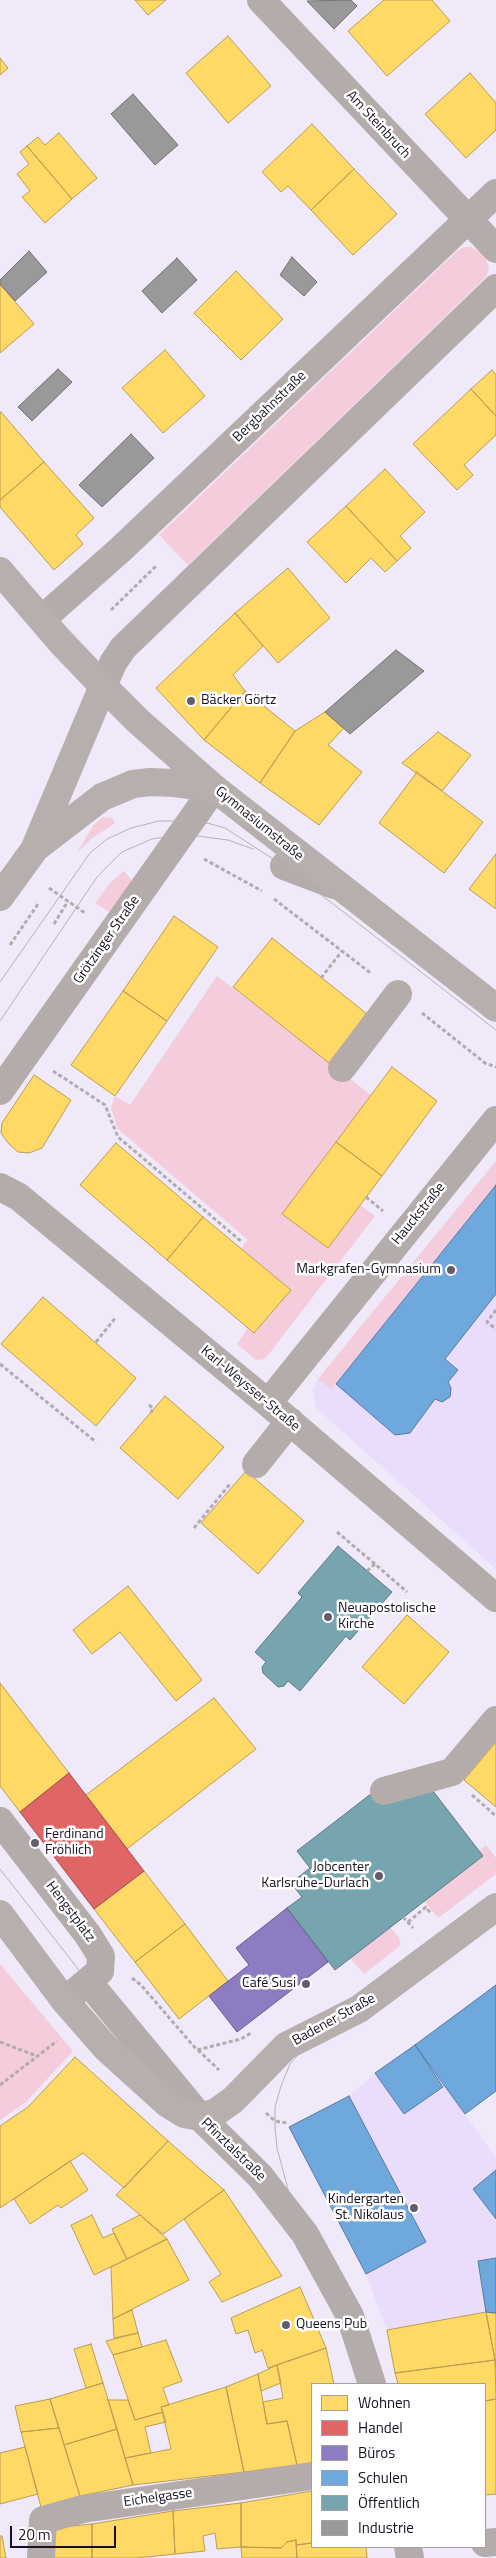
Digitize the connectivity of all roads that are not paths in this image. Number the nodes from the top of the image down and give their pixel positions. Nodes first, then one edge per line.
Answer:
1 (261, 0) edge
2 (496, 193) edge
3 (467, 220) junction
4 (496, 249) edge
5 (496, 288) edge
6 (0, 571) edge
7 (42, 619) junction
8 (103, 686) junction
9 (214, 788) junction
10 (34, 850) junction
11 (284, 866) dead end
12 (338, 886) junction
13 (0, 897) edge
14 (398, 994) road end
15 (496, 1008) edge
16 (342, 1068) dead end
17 (0, 1091) edge
18 (496, 1120) edge
19 (0, 1187) edge
20 (268, 1403) junction
21 (290, 1422) junction
22 (256, 1464) road end
23 (496, 1598) edge
24 (496, 1720) edge
25 (384, 1791) dead end
26 (0, 1821) edge
27 (496, 1907) edge
28 (0, 1914) edge
29 (89, 1983) junction
30 (64, 2000) junction
31 (200, 2117) junction
32 (372, 2383) edge
33 (311, 2476) edge
34 (41, 2558) edge

1 - 3 street, Am Steinbruch
2 - 3 street, Bergbahnstraße
3 - 4 street, Am Steinbruch
3 - 7 street, Bergbahnstraße
5 - 8 street
6 - 7 main road
7 - 8 main road, Gymnasiumstraße
8 - 9 main road, Gymnasiumstraße
8 - 10 main road
9 - 10 main road
9 - 12 main road, Gymnasiumstraße
9 - 17 street, Grötzinger Straße
10 - 13 main road
11 - 12 street
12 - 15 main road, Gymnasiumstraße
14 - 16 street
18 - 20 street, Hauckstraße
19 - 20 street, Karl-Weysser-Straße
20 - 21 street, Karl-Weysser-Straße
21 - 22 street
21 - 23 street, Karl-Weysser-Straße
24 - 25 street
26 - 29 street, Hengstplatz
27 - 31 main road, Badener Straße
28 - 30 main road, Pfinztalstraße
29 - 30 street, Hengstplatz
29 - 31 street
30 - 31 main road, Pfinztalstraße
31 - 32 street, Pfinztalstraße
33 - 34 street, Eichelgasse

